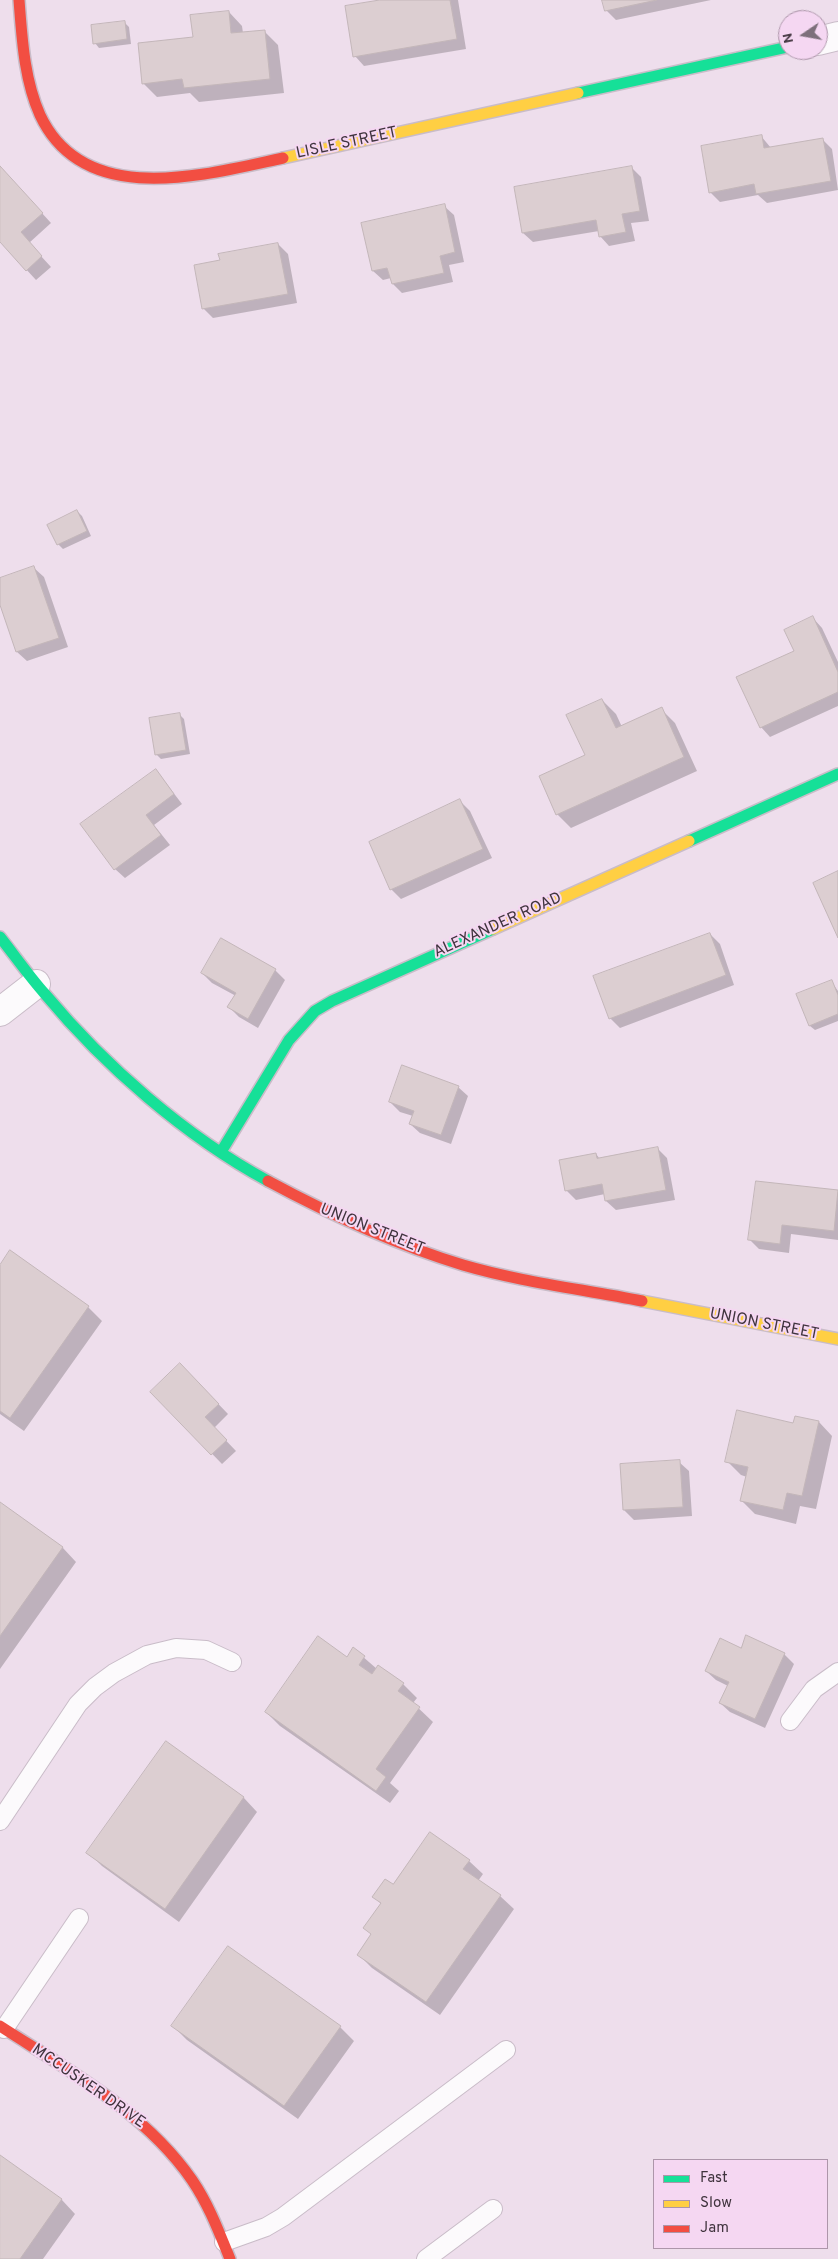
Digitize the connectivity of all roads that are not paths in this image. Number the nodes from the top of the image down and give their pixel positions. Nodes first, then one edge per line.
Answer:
1 (19, 0) edge
2 (778, 49) edge
3 (838, 774) edge
4 (0, 937) edge
5 (36, 984) junction
6 (0, 1012) edge
7 (221, 1152) junction
8 (838, 1339) edge
9 (232, 1662) dead end
10 (838, 1672) edge
11 (790, 1721) dead end
12 (0, 1821) edge
13 (79, 1918) dead end
14 (2, 2027) edge
15 (506, 2050) dead end
16 (493, 2209) dead end
17 (227, 2251) edge
18 (426, 2259) edge

1 - 2 street, LISLE STREET
3 - 7 street, ALEXANDER ROAD
4 - 5 street, UNION STREET
5 - 6 street
5 - 7 street, UNION STREET
7 - 8 street, UNION STREET
9 - 12 lane
10 - 11 lane
13 - 14 lane
14 - 17 street, MCCUSKER DRIVE
15 - 17 lane
16 - 18 lane

